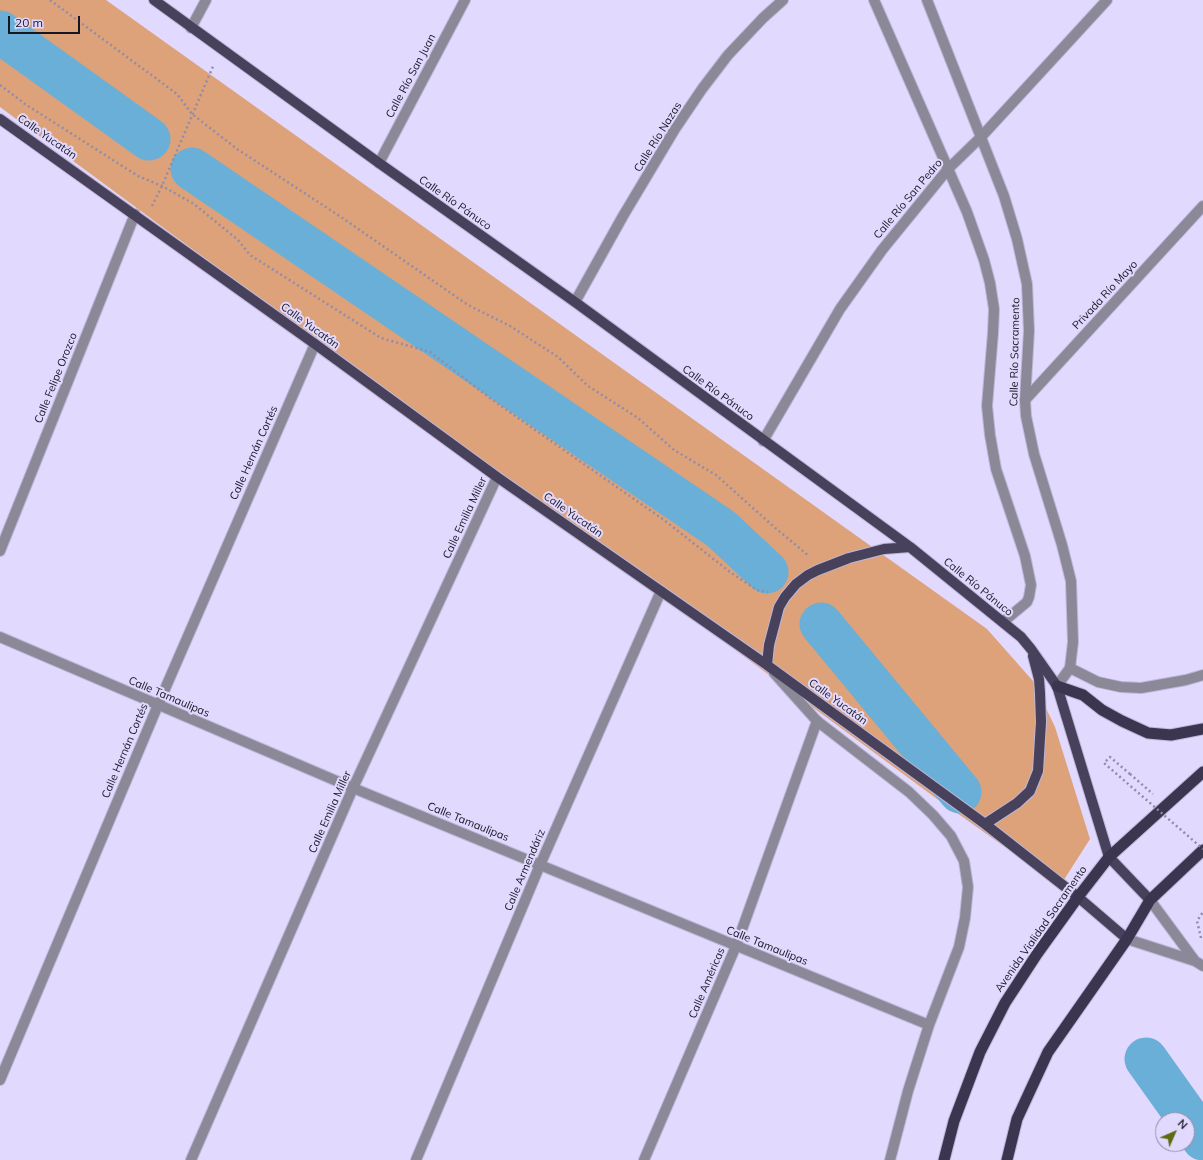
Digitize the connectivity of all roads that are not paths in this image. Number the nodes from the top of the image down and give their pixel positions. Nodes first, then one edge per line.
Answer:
1 (154, 0) edge
2 (206, 0) edge
3 (465, 0) edge
4 (783, 0) edge
5 (874, 0) edge
6 (927, 0) edge
7 (1107, 0) edge
8 (191, 28) junction
9 (0, 118) edge
10 (981, 137) junction
11 (379, 163) junction
12 (948, 169) junction
13 (1203, 206) edge
14 (135, 214) junction
15 (575, 302) junction
16 (315, 344) junction
17 (1026, 400) junction
18 (763, 441) junction
19 (497, 477) junction
20 (910, 547) junction
21 (0, 551) edge
22 (662, 591) junction
23 (1003, 622) junction
24 (0, 637) edge
25 (1031, 649) junction
26 (767, 665) junction
27 (1070, 668) junction
28 (1203, 675) edge
29 (1057, 686) junction
30 (158, 705) junction
31 (817, 721) junction
32 (1203, 729) edge
33 (1203, 772) edge
34 (353, 788) junction
35 (984, 824) junction
36 (1203, 849) edge
37 (1108, 857) junction
38 (540, 865) junction
39 (1078, 897) junction
40 (1150, 900) junction
41 (1127, 939) junction
42 (736, 946) junction
43 (1199, 963) edge
44 (928, 1025) junction
45 (0, 1080) edge
46 (191, 1160) edge
47 (416, 1160) edge
48 (644, 1160) edge
49 (890, 1160) edge
50 (944, 1160) edge
51 (1007, 1160) edge

1 - 8 main road, Calle Río Pánuco
2 - 8 street
3 - 11 street, Calle Río San Juan
4 - 15 street, Calle Río Nazas
5 - 12 street, Calle Río Sacramento
6 - 10 street, Calle Río Sacramento
7 - 10 street, Calle Río San Pedro
8 - 11 main road, Calle Río Pánuco
9 - 14 main road, Calle Yucatán
10 - 12 street, Calle Río San Pedro
10 - 17 street, Calle Río Sacramento
11 - 15 main road, Calle Río Pánuco
12 - 18 street, Calle Río San Pedro
12 - 23 street, Calle Río Sacramento
13 - 17 street, Privada Río Mayo
14 - 16 main road, Calle Yucatán
14 - 21 street, Calle Felipe Orozco
15 - 18 main road, Calle Río Pánuco
16 - 19 main road, Calle Yucatán
16 - 30 street, Calle Hernán Cortés
17 - 27 street, Calle Río Sacramento
18 - 20 main road, Calle Río Pánuco
19 - 22 main road, Calle Yucatán
19 - 34 street, Calle Emilia Miller
20 - 23 main road, Calle Río Pánuco
20 - 26 main road
22 - 26 main road, Calle Yucatán
22 - 38 street, Calle Armendáriz
23 - 25 main road, Calle Río Pánuco
24 - 30 street, Calle Tamaulipas
25 - 29 main road, Calle Río Pánuco
25 - 35 main road
26 - 31 street
26 - 35 main road, Calle Yucatán
27 - 28 street
27 - 29 street, Calle Río Sacramento
29 - 32 highway
29 - 37 main road, Calle Río Pánuco
30 - 34 street, Calle Tamaulipas
30 - 45 street, Calle Hernán Cortés
31 - 42 street, Calle Américas
31 - 44 street
33 - 37 highway, Avenida Vialidad Sacramento
34 - 38 street, Calle Tamaulipas
34 - 46 street, Calle Emilia Miller
35 - 39 main road, Calle Yucatán
36 - 40 highway
37 - 39 highway, Avenida Vialidad Sacramento
37 - 40 main road, Calle Río Pánuco
38 - 42 street, Calle Tamaulipas
38 - 47 street, Calle Armendáriz
39 - 41 main road, Calle Yucatán
39 - 50 highway, Avenida Vialidad Sacramento
40 - 41 highway
40 - 43 street
41 - 43 street
41 - 51 highway
42 - 44 street, Calle Tamaulipas
42 - 48 street, Calle Américas
44 - 49 street

